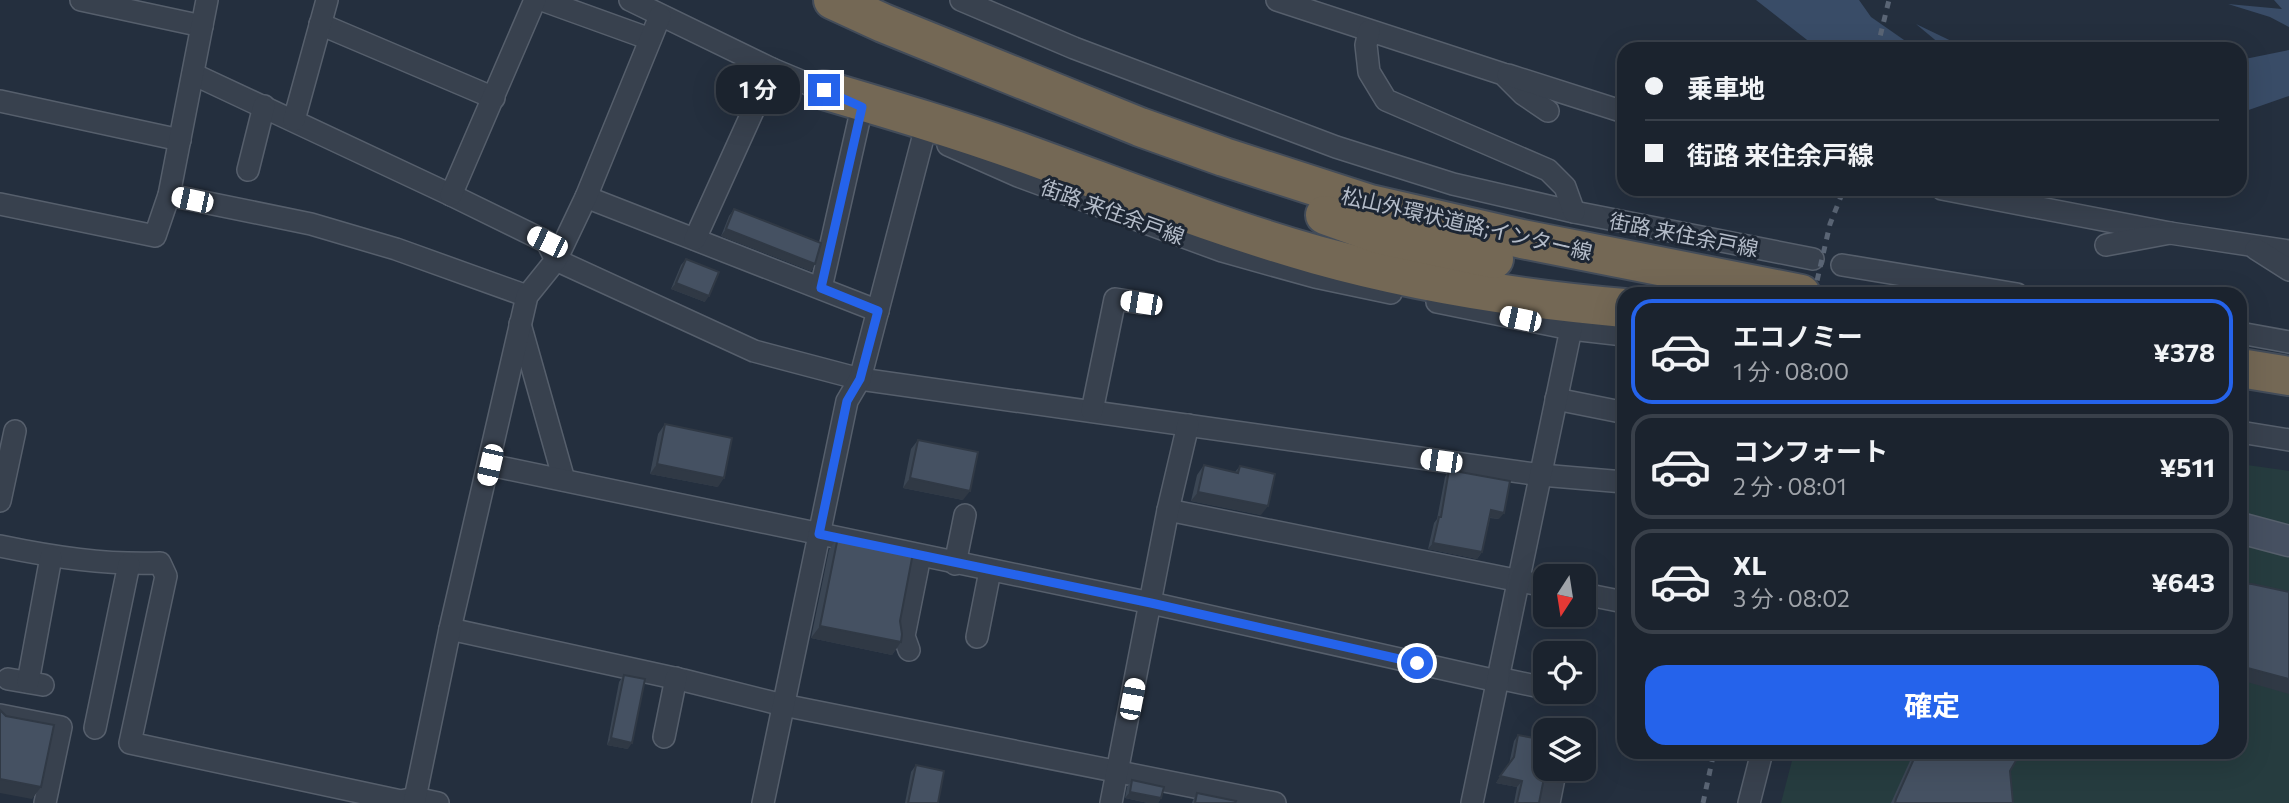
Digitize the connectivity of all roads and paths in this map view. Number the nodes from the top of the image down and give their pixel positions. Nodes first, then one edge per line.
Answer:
1 (82, 0) edge
2 (207, 0) edge
3 (327, 0) edge
4 (535, 0) edge
5 (542, 0) edge
6 (630, 0) edge
7 (833, 0) edge
8 (895, 0) edge
9 (961, 0) edge
10 (1276, 0) edge
11 (660, 16) junction
12 (320, 24) junction
13 (202, 26) junction
14 (1369, 31) junction
15 (650, 39) junction
16 (772, 69) junction
17 (193, 74) junction
18 (1503, 74) junction
19 (824, 90) junction
20 (494, 98) junction
21 (0, 101) edge
22 (264, 106) junction
23 (862, 107) junction
24 (1617, 109) edge
25 (1548, 111) dead end
26 (294, 120) junction
27 (924, 134) junction
28 (180, 140) junction
29 (248, 170) dead end
30 (169, 195) junction
31 (452, 195) junction
32 (1978, 196) edge
33 (586, 197) junction
34 (0, 204) edge
35 (1574, 212) junction
36 (2170, 233) junction
37 (695, 239) junction
38 (2248, 244) junction
39 (2106, 245) dead end
40 (2289, 251) edge
41 (556, 260) junction
42 (1842, 265) dead end
43 (2289, 270) edge
44 (1807, 277) edge
45 (1672, 282) edge
46 (1975, 287) edge
47 (821, 288) junction
48 (527, 296) junction
49 (1141, 303) dead end
50 (1617, 307) edge
51 (878, 311) junction
52 (519, 321) junction
53 (1571, 329) junction
54 (1617, 334) edge
55 (2247, 334) edge
56 (2289, 342) edge
57 (2247, 369) edge
58 (2289, 376) edge
59 (860, 379) junction
60 (2247, 379) edge
61 (2289, 384) edge
62 (1556, 399) junction
63 (1092, 411) junction
64 (1616, 411) dead end
65 (1188, 425) junction
66 (15, 431) dead end
67 (2247, 433) edge
68 (2289, 440) edge
69 (490, 465) junction
70 (1541, 475) junction
71 (564, 480) junction
72 (1617, 481) edge
73 (0, 501) edge
74 (1168, 510) junction
75 (965, 515) dead end
76 (2247, 530) edge
77 (819, 534) junction
78 (2289, 541) edge
79 (0, 546) edge
80 (920, 556) junction
81 (51, 557) junction
82 (129, 564) junction
83 (955, 564) junction
84 (990, 571) junction
85 (1518, 581) junction
86 (1533, 584) edge
87 (1596, 596) edge
88 (1617, 601) edge
89 (1151, 603) junction
90 (450, 629) junction
91 (977, 637) dead end
92 (909, 650) dead end
93 (676, 678) junction
94 (1497, 679) junction
95 (27, 682) dead end
96 (1533, 686) edge
97 (783, 705) junction
98 (0, 715) edge
99 (95, 728) dead end
100 (664, 737) dead end
101 (1760, 759) edge
102 (1117, 770) junction
103 (1553, 781) edge
104 (414, 801) edge
105 (45, 803) edge
106 (438, 803) edge
107 (763, 803) edge
108 (1111, 803) edge
109 (1275, 803) edge
110 (1472, 803) edge
111 (1549, 803) edge
112 (1749, 803) edge

1 - 13 street
2 - 13 street
3 - 12 street
4 - 20 street
5 - 15 street
6 - 11 street, 街路 来住余戸線
7 - 45 highway, 松山外環状道路;インター線
8 - 45 highway
9 - 35 street, 街路 来住余戸線
10 - 14 street
11 - 15 street
11 - 16 street, 街路 来住余戸線
12 - 20 street
12 - 26 street
13 - 17 street
14 - 18 street
14 - 35 street
15 - 33 street
16 - 19 street, 街路 来住余戸線
16 - 37 street
17 - 22 street
17 - 28 street
18 - 24 street
18 - 25 street
19 - 23 street, 街路 来住余戸線
19 - 50 highway
20 - 31 street
21 - 28 street
22 - 26 street
22 - 29 street
23 - 27 street, 街路 来住余戸線
23 - 47 street
26 - 31 street
27 - 51 street
27 - 53 street, 街路 来住余戸線
28 - 30 street
30 - 34 street
30 - 48 street
31 - 41 street
32 - 36 street
33 - 37 street
33 - 41 street
35 - 44 street, 街路 来住余戸線
36 - 38 street
36 - 39 street
37 - 47 street
38 - 40 street
38 - 43 street
41 - 48 street
41 - 59 street
42 - 46 street
44 - 45 highway, 松山外環状道路;インター線
47 - 51 street
48 - 52 street
49 - 63 street
51 - 59 street
52 - 69 street
52 - 71 street
53 - 54 street, 街路 来住余戸線
53 - 62 street
55 - 56 street
57 - 58 highway
59 - 63 street
59 - 77 street
60 - 61 highway
62 - 64 street
62 - 70 street
63 - 65 street
65 - 70 street
65 - 74 street
66 - 73 street
67 - 68 street
69 - 71 street
69 - 90 street
70 - 72 street
70 - 85 street
71 - 77 street
74 - 85 street
74 - 89 street
75 - 83 street
76 - 78 street
77 - 80 street
77 - 97 street
79 - 81 street
80 - 83 street
80 - 92 street
81 - 82 street
81 - 95 street
82 - 99 street
82 - 104 street
83 - 84 street
84 - 89 street
84 - 91 street
85 - 86 street
85 - 94 street
87 - 88 street
89 - 94 street
89 - 102 street
90 - 93 street
90 - 104 street
93 - 97 street
93 - 100 street
94 - 96 street
94 - 110 street
97 - 102 street
97 - 107 street
98 - 105 street
101 - 112 street
102 - 108 street
102 - 109 street
103 - 111 street
104 - 106 street

